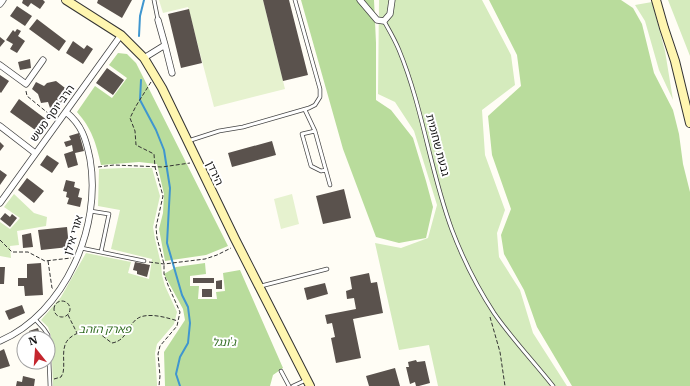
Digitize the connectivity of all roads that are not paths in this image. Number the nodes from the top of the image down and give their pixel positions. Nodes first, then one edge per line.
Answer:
1 (3, 0) edge
2 (66, 0) edge
3 (154, 0) edge
4 (295, 0) edge
5 (360, 0) edge
6 (392, 0) edge
7 (656, 0) edge
8 (75, 2) edge
9 (0, 4) edge
10 (158, 20) joint
11 (384, 20) junction
12 (120, 35) junction
13 (165, 45) junction
14 (144, 58) junction
15 (43, 60) dead end
16 (0, 65) edge
17 (172, 73) dead end
18 (305, 110) junction
19 (66, 112) junction
20 (690, 123) edge
21 (0, 126) edge
22 (315, 131) junction
23 (188, 141) junction
24 (35, 154) junction
25 (326, 170) junction
26 (330, 185) dead end
27 (0, 203) edge
28 (90, 211) junction
29 (81, 248) junction
30 (101, 252) junction
31 (144, 261) road end
32 (327, 269) dead end
33 (259, 286) junction
34 (34, 318) junction
35 (0, 341) edge
36 (281, 371) dead end
37 (308, 383) edge
38 (50, 386) edge
39 (289, 386) edge
40 (293, 386) edge
41 (553, 386) edge

1 - 9 street
2 - 8 street, הירדן
3 - 10 lane
4 - 18 lane
5 - 11 street, גבעת שחומית
6 - 11 street
7 - 20 street
8 - 12 street, הירדן
10 - 13 street
11 - 41 lane, גבעת שחומית
12 - 14 street, הירדן
12 - 19 street, הרב יוסף משש
13 - 14 street
13 - 17 street
14 - 23 street, הירדן
15 - 16 street
18 - 22 lane
18 - 23 lane
19 - 24 street, הרב יוסף משש
19 - 28 street, אורי אילן
21 - 24 street
22 - 25 lane
22 - 25 lane
23 - 33 street, הירדן
24 - 27 street, הרב יוסף משש
25 - 26 lane
28 - 29 street, אורי אילן
28 - 30 lane
29 - 30 lane
29 - 34 street, אורי אילן
30 - 31 lane
32 - 33 lane
33 - 37 street, הירדן
34 - 35 street, אורי אילן
34 - 38 lane
36 - 39 lane
37 - 40 lane

